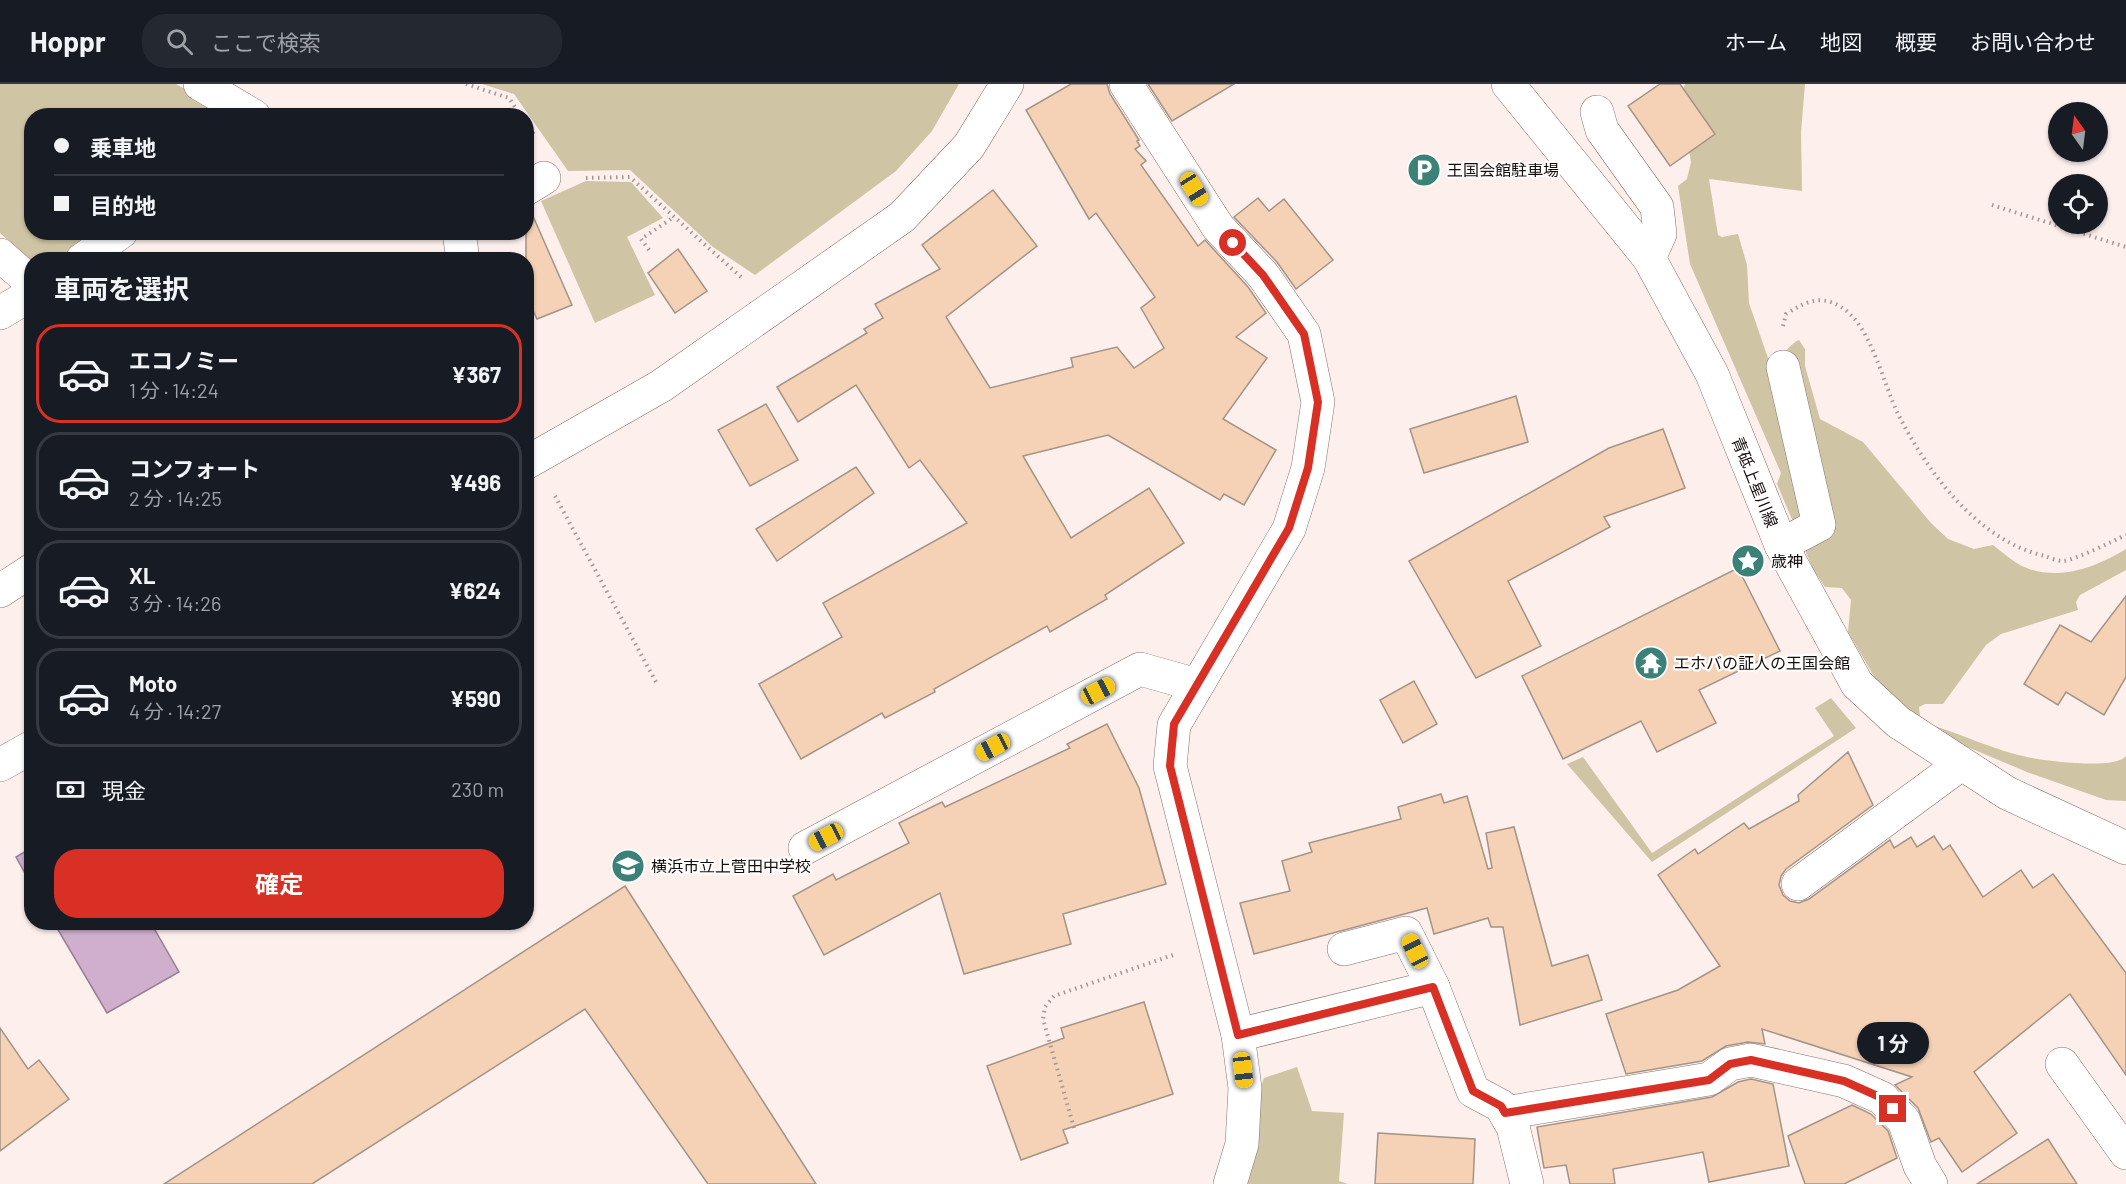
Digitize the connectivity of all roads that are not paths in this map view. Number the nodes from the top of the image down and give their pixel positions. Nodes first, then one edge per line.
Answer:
1 (200, 84) edge
2 (1007, 84) edge
3 (1126, 84) edge
4 (1508, 84) edge
5 (240, 108) edge
6 (1597, 112) dead end
7 (110, 240) edge
8 (93, 252) edge
9 (0, 255) edge
10 (1649, 258) junction
11 (24, 276) edge
12 (24, 299) edge
13 (0, 314) edge
14 (1783, 367) road end
15 (534, 459) edge
16 (1781, 545) junction
17 (24, 575) edge
18 (0, 591) edge
19 (1197, 685) junction
20 (24, 752) edge
21 (1961, 764) junction
22 (0, 765) edge
23 (805, 848) dead end
24 (2126, 848) edge
25 (1798, 884) dead end
26 (1344, 949) dead end
27 (1433, 987) junction
28 (1238, 1035) junction
29 (2062, 1064) dead end
30 (1505, 1113) junction
31 (2126, 1153) edge
32 (1230, 1184) edge
33 (1527, 1184) edge
34 (1931, 1184) edge

1 - 5 street
2 - 15 street
3 - 19 street
4 - 10 street, 青砥上星川線
6 - 10 street
7 - 8 street
9 - 11 street
10 - 16 street, 青砥上星川線
12 - 13 street
14 - 16 street
16 - 21 street, 青砥上星川線
17 - 18 street
19 - 23 street
19 - 28 street
20 - 22 street
21 - 24 street, 青砥上星川線
21 - 25 street
26 - 27 street
27 - 28 street
27 - 30 street
28 - 32 street
29 - 31 street
30 - 33 street
30 - 34 street

